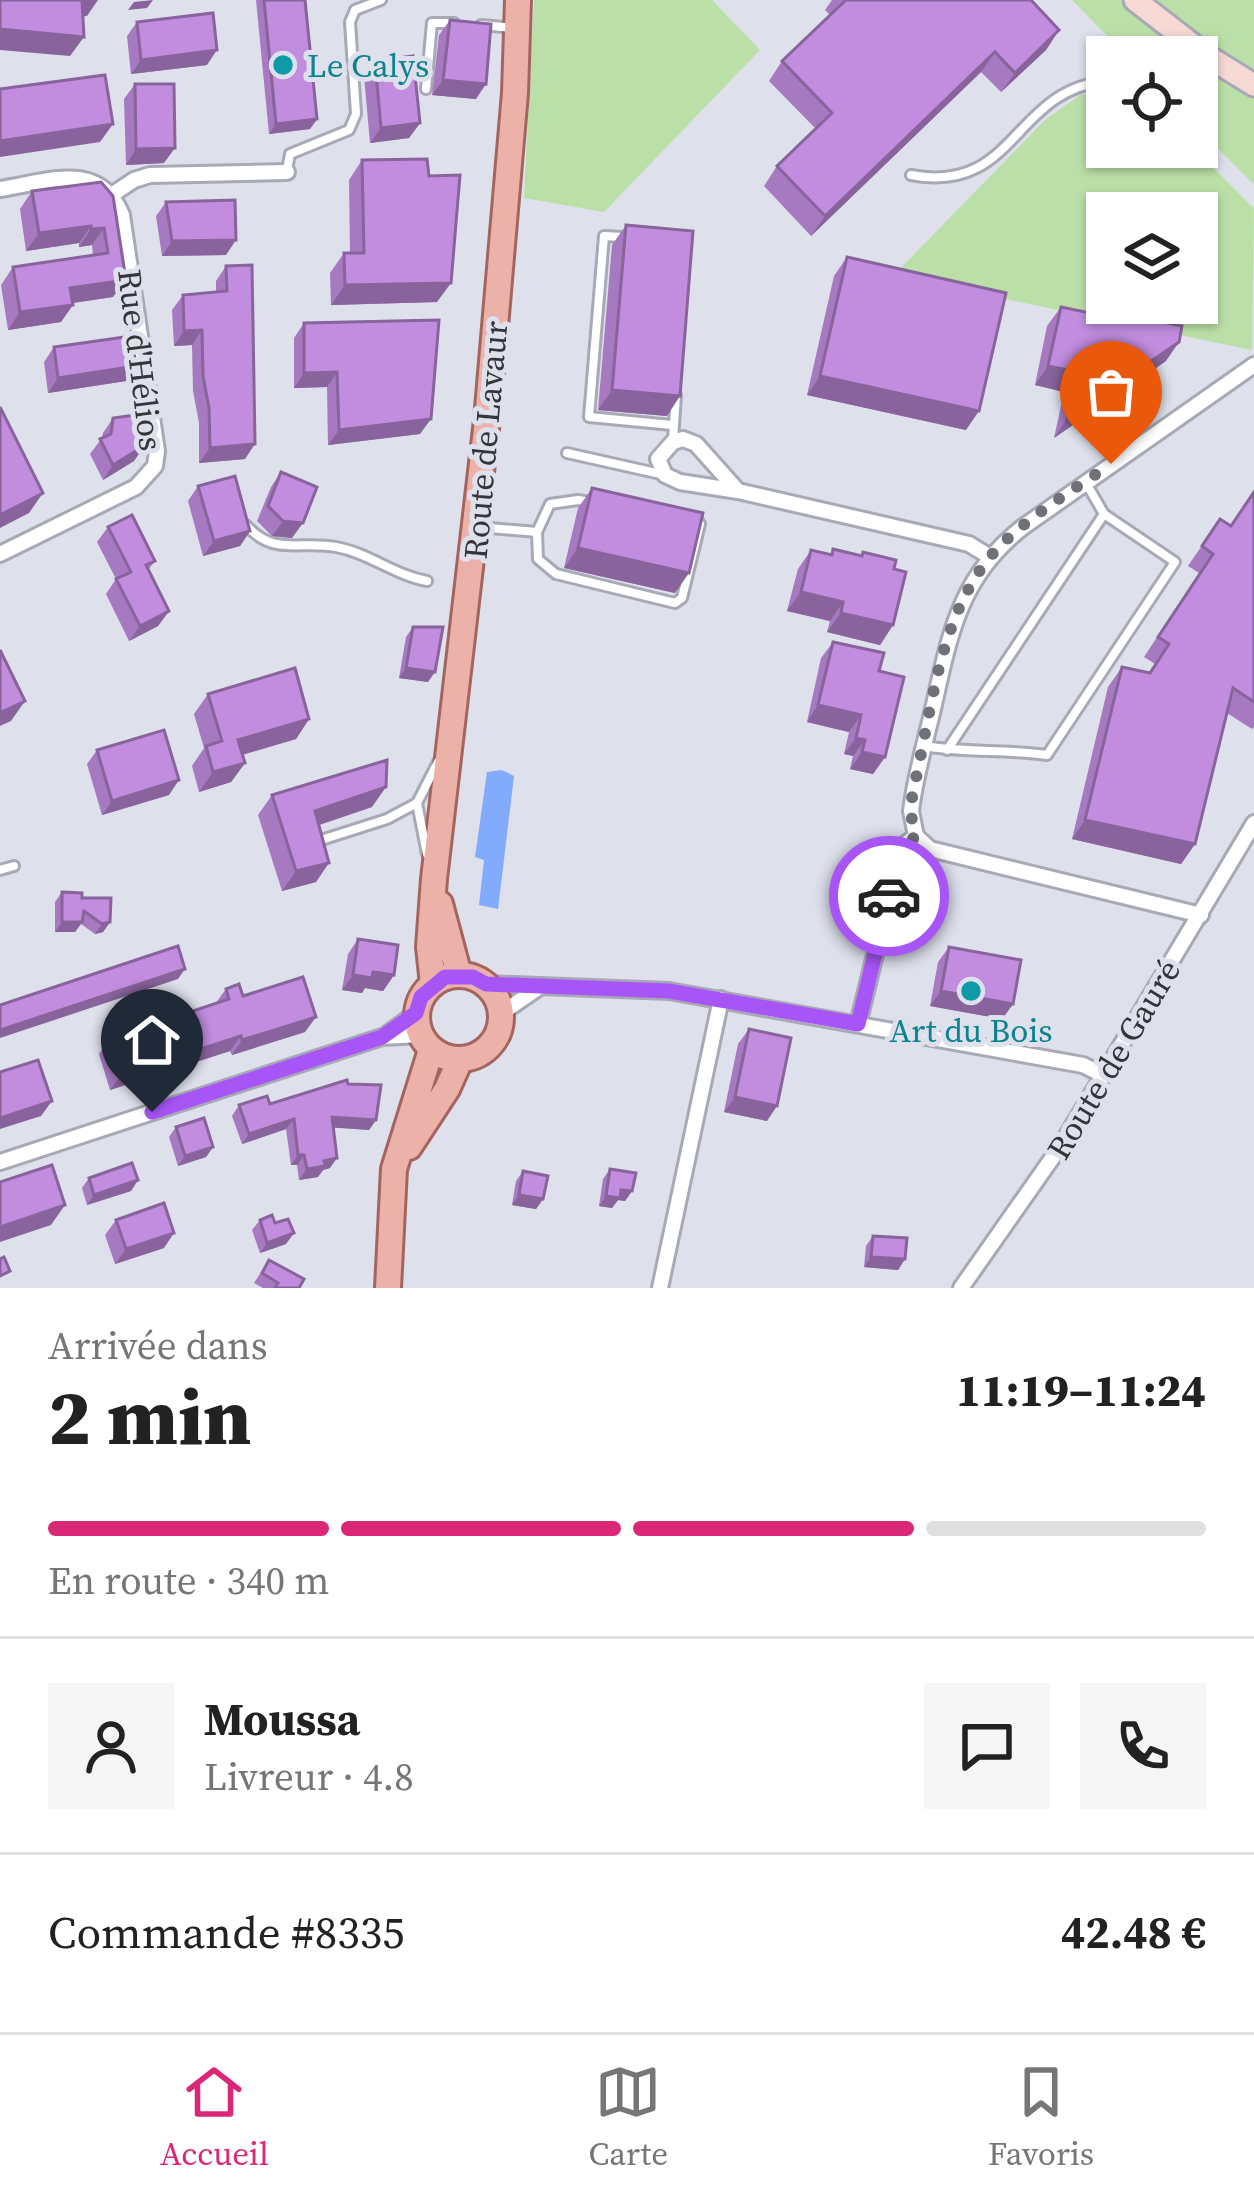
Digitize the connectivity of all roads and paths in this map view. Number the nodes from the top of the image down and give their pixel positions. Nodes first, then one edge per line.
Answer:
1 (381, 0) edge
2 (518, 0) edge
3 (1135, 0) edge
4 (518, 28) junction
5 (1086, 85) edge
6 (1254, 86) edge
7 (426, 89) dead end
8 (286, 172) joint
9 (911, 175) dead end
10 (0, 189) edge
11 (113, 194) junction
12 (625, 238) edge
13 (1254, 365) edge
14 (677, 377) edge
15 (673, 433) junction
16 (567, 453) dead end
17 (665, 475) junction
18 (1085, 482) junction
19 (738, 491) junction
20 (239, 509) edge
21 (1104, 514) junction
22 (477, 527) junction
23 (537, 532) junction
24 (0, 554) edge
25 (990, 557) junction
26 (427, 581) dead end
27 (452, 740) junction
28 (924, 746) junction
29 (947, 750) junction
30 (417, 802) junction
31 (1254, 823) edge
32 (916, 836) junction
33 (314, 842) edge
34 (14, 866) dead end
35 (0, 870) edge
36 (434, 872) junction
37 (1201, 915) junction
38 (459, 975) junction
39 (433, 984) junction
40 (486, 984) junction
41 (541, 986) junction
42 (721, 999) junction
43 (502, 1013) junction
44 (858, 1024) junction
45 (422, 1033) junction
46 (460, 1060) junction
47 (1103, 1075) junction
48 (0, 1162) edge
49 (394, 1169) junction
50 (388, 1288) edge
51 (660, 1288) edge
52 (961, 1288) edge

1 - 8 lane
2 - 4 main road, Route de Lavaur
3 - 6 street
4 - 7 lane
4 - 22 main road, Route de Lavaur
5 - 9 lane
8 - 11 street
10 - 11 street
11 - 24 street, Rue d'Hélios
12 - 15 lane
13 - 18 street
14 - 15 lane
15 - 17 street
15 - 19 street
16 - 17 lane
17 - 19 street
18 - 21 lane
18 - 25 street
19 - 25 street
20 - 26 lane
21 - 29 lane
21 - 29 lane
22 - 23 lane
22 - 27 main road, Route de Lavaur
23 - 23 lane
25 - 28 street
27 - 30 lane
27 - 36 main road, Route de Lavaur
28 - 29 lane
28 - 32 street
30 - 33 lane
30 - 36 lane
31 - 37 street, Route de Gauré
32 - 37 street
32 - 44 street
34 - 35 lane
36 - 38 main road, Route de Lavaur
36 - 39 main road, Route de Lavaur
37 - 47 street, Route de Gauré
38 - 39 main road
38 - 40 main road
39 - 45 main road
40 - 41 street
40 - 43 main road
41 - 42 street
41 - 43 street
42 - 44 street
42 - 51 street
43 - 46 main road
44 - 47 street
45 - 46 main road
45 - 48 street
45 - 49 main road
46 - 49 main road
47 - 52 street, Route de Gauré
49 - 50 main road

